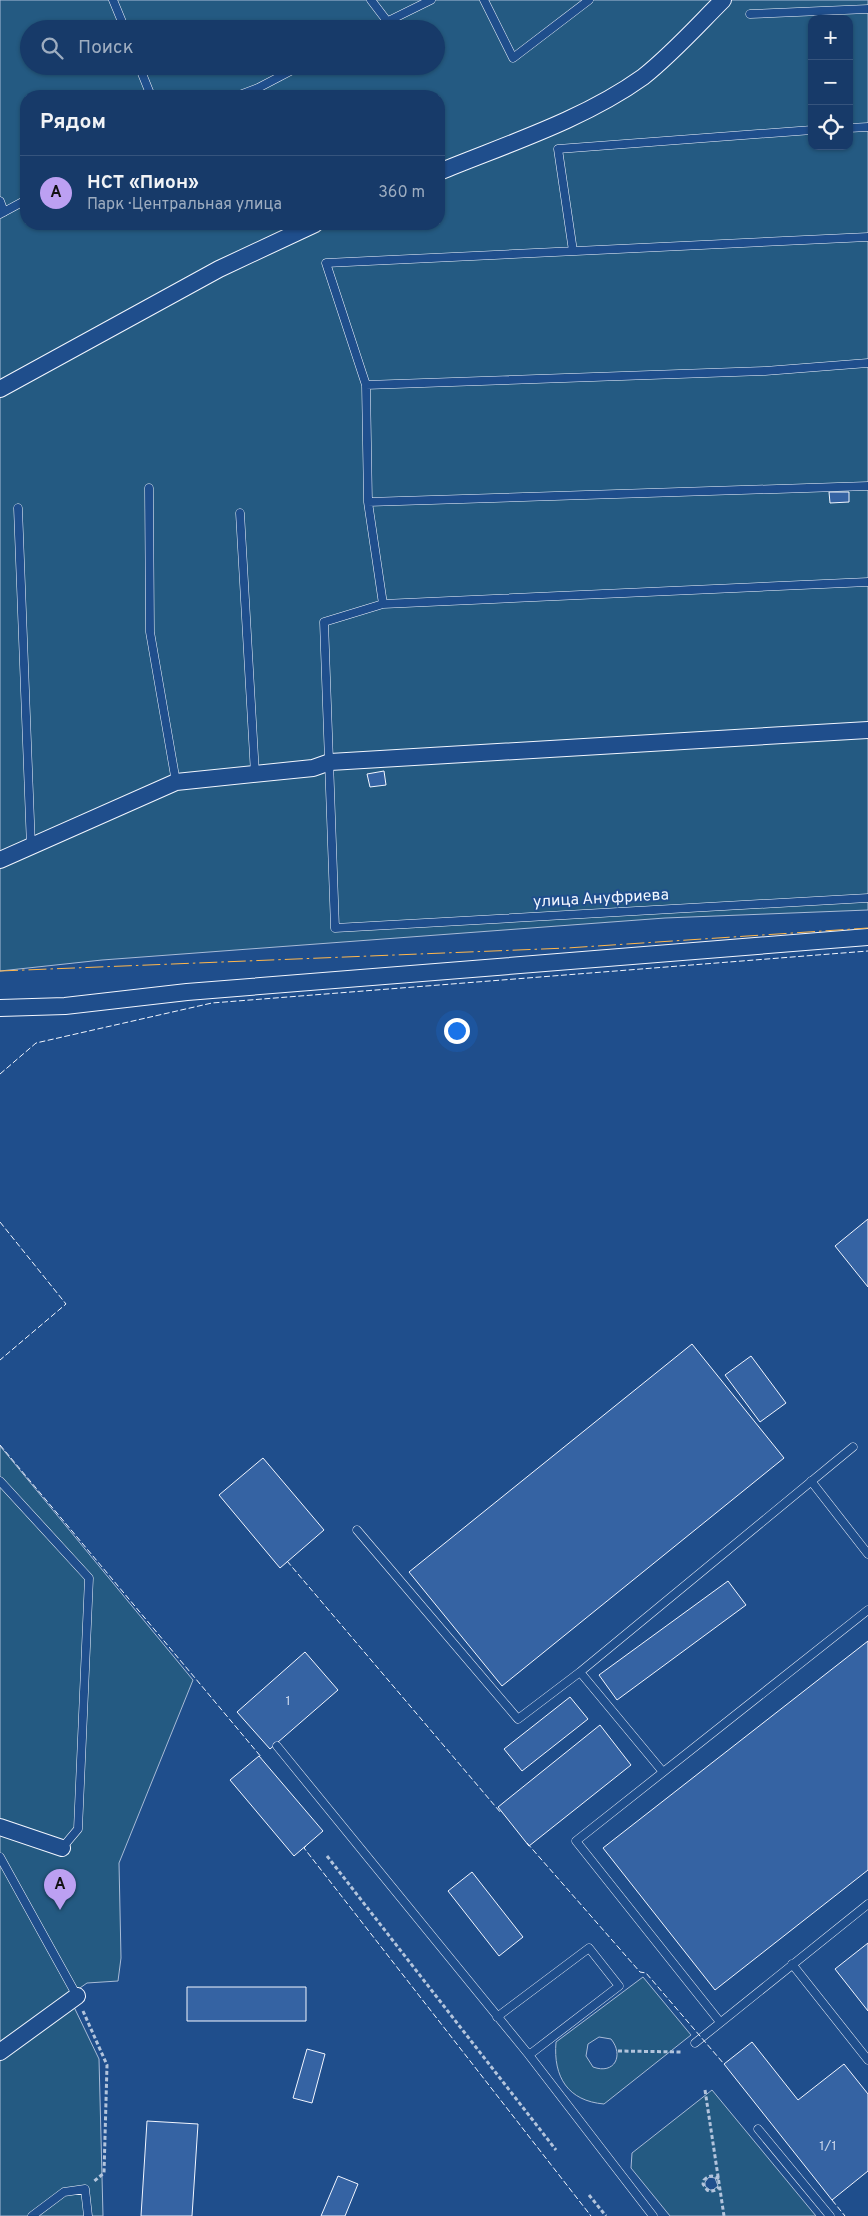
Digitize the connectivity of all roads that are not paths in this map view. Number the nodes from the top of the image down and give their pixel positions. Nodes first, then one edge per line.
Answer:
1 (113, 0) edge
2 (371, 0) edge
3 (431, 0) edge
4 (484, 0) edge
5 (589, 0) edge
6 (723, 0) edge
7 (868, 8) edge
8 (750, 14) dead end
9 (121, 20) edge
10 (386, 20) edge
11 (389, 20) edge
12 (143, 75) edge
13 (283, 75) edge
14 (258, 88) joint
15 (149, 90) edge
16 (253, 90) edge
17 (868, 126) edge
18 (853, 128) edge
19 (808, 130) edge
20 (445, 170) edge
21 (0, 201) edge
22 (20, 203) edge
23 (2, 213) edge
24 (302, 230) edge
25 (868, 237) edge
26 (573, 251) junction
27 (868, 363) edge
28 (366, 386) junction
29 (0, 389) edge
30 (868, 486) edge
31 (149, 488) dead end
32 (368, 502) junction
33 (18, 508) dead end
34 (240, 513) dead end
35 (868, 582) edge
36 (383, 604) junction
37 (868, 730) edge
38 (330, 762) junction
39 (255, 774) junction
40 (176, 782) junction
41 (31, 847) junction
42 (0, 860) edge
43 (868, 898) edge
44 (868, 937) edge
45 (0, 1008) edge
46 (852, 1447) dead end
47 (0, 1481) edge
48 (811, 1481) junction
49 (358, 1530) dead end
50 (868, 1554) edge
51 (868, 1610) edge
52 (580, 1672) junction
53 (277, 1746) dead end
54 (663, 1772) junction
55 (0, 1827) edge
56 (62, 1848) joint
57 (0, 1857) edge
58 (868, 1904) edge
59 (792, 1964) junction
60 (76, 1996) joint
61 (497, 2017) junction
62 (720, 2022) junction
63 (695, 2043) dead end
64 (0, 2052) edge
65 (529, 2055) junction
66 (868, 2060) edge
67 (758, 2129) dead end
68 (32, 2216) edge
69 (88, 2216) edge
70 (653, 2216) edge
71 (830, 2216) edge

1 - 9 lane
2 - 10 lane
3 - 11 lane
4 - 5 lane
6 - 20 street
7 - 8 lane
12 - 15 lane
13 - 14 lane
14 - 16 lane
17 - 18 lane
19 - 26 lane
21 - 23 lane
22 - 23 lane
24 - 29 street
25 - 26 lane
26 - 28 lane
27 - 28 lane
28 - 32 lane
30 - 32 lane
31 - 40 lane
32 - 36 lane
33 - 41 lane
34 - 39 lane
35 - 36 lane
36 - 38 lane
37 - 38 street
38 - 39 street
38 - 43 lane, улица Ануфриева
39 - 40 street
40 - 41 street
41 - 42 street
44 - 45 street
46 - 48 lane
47 - 56 lane
48 - 50 lane
48 - 52 lane
49 - 52 lane
51 - 54 lane
52 - 54 lane
53 - 61 lane
54 - 62 lane
55 - 56 street
57 - 60 lane
58 - 59 lane
59 - 62 lane
59 - 66 lane
60 - 64 street
61 - 65 lane
61 - 65 lane
62 - 63 lane
65 - 70 lane
67 - 71 lane
68 - 69 lane

